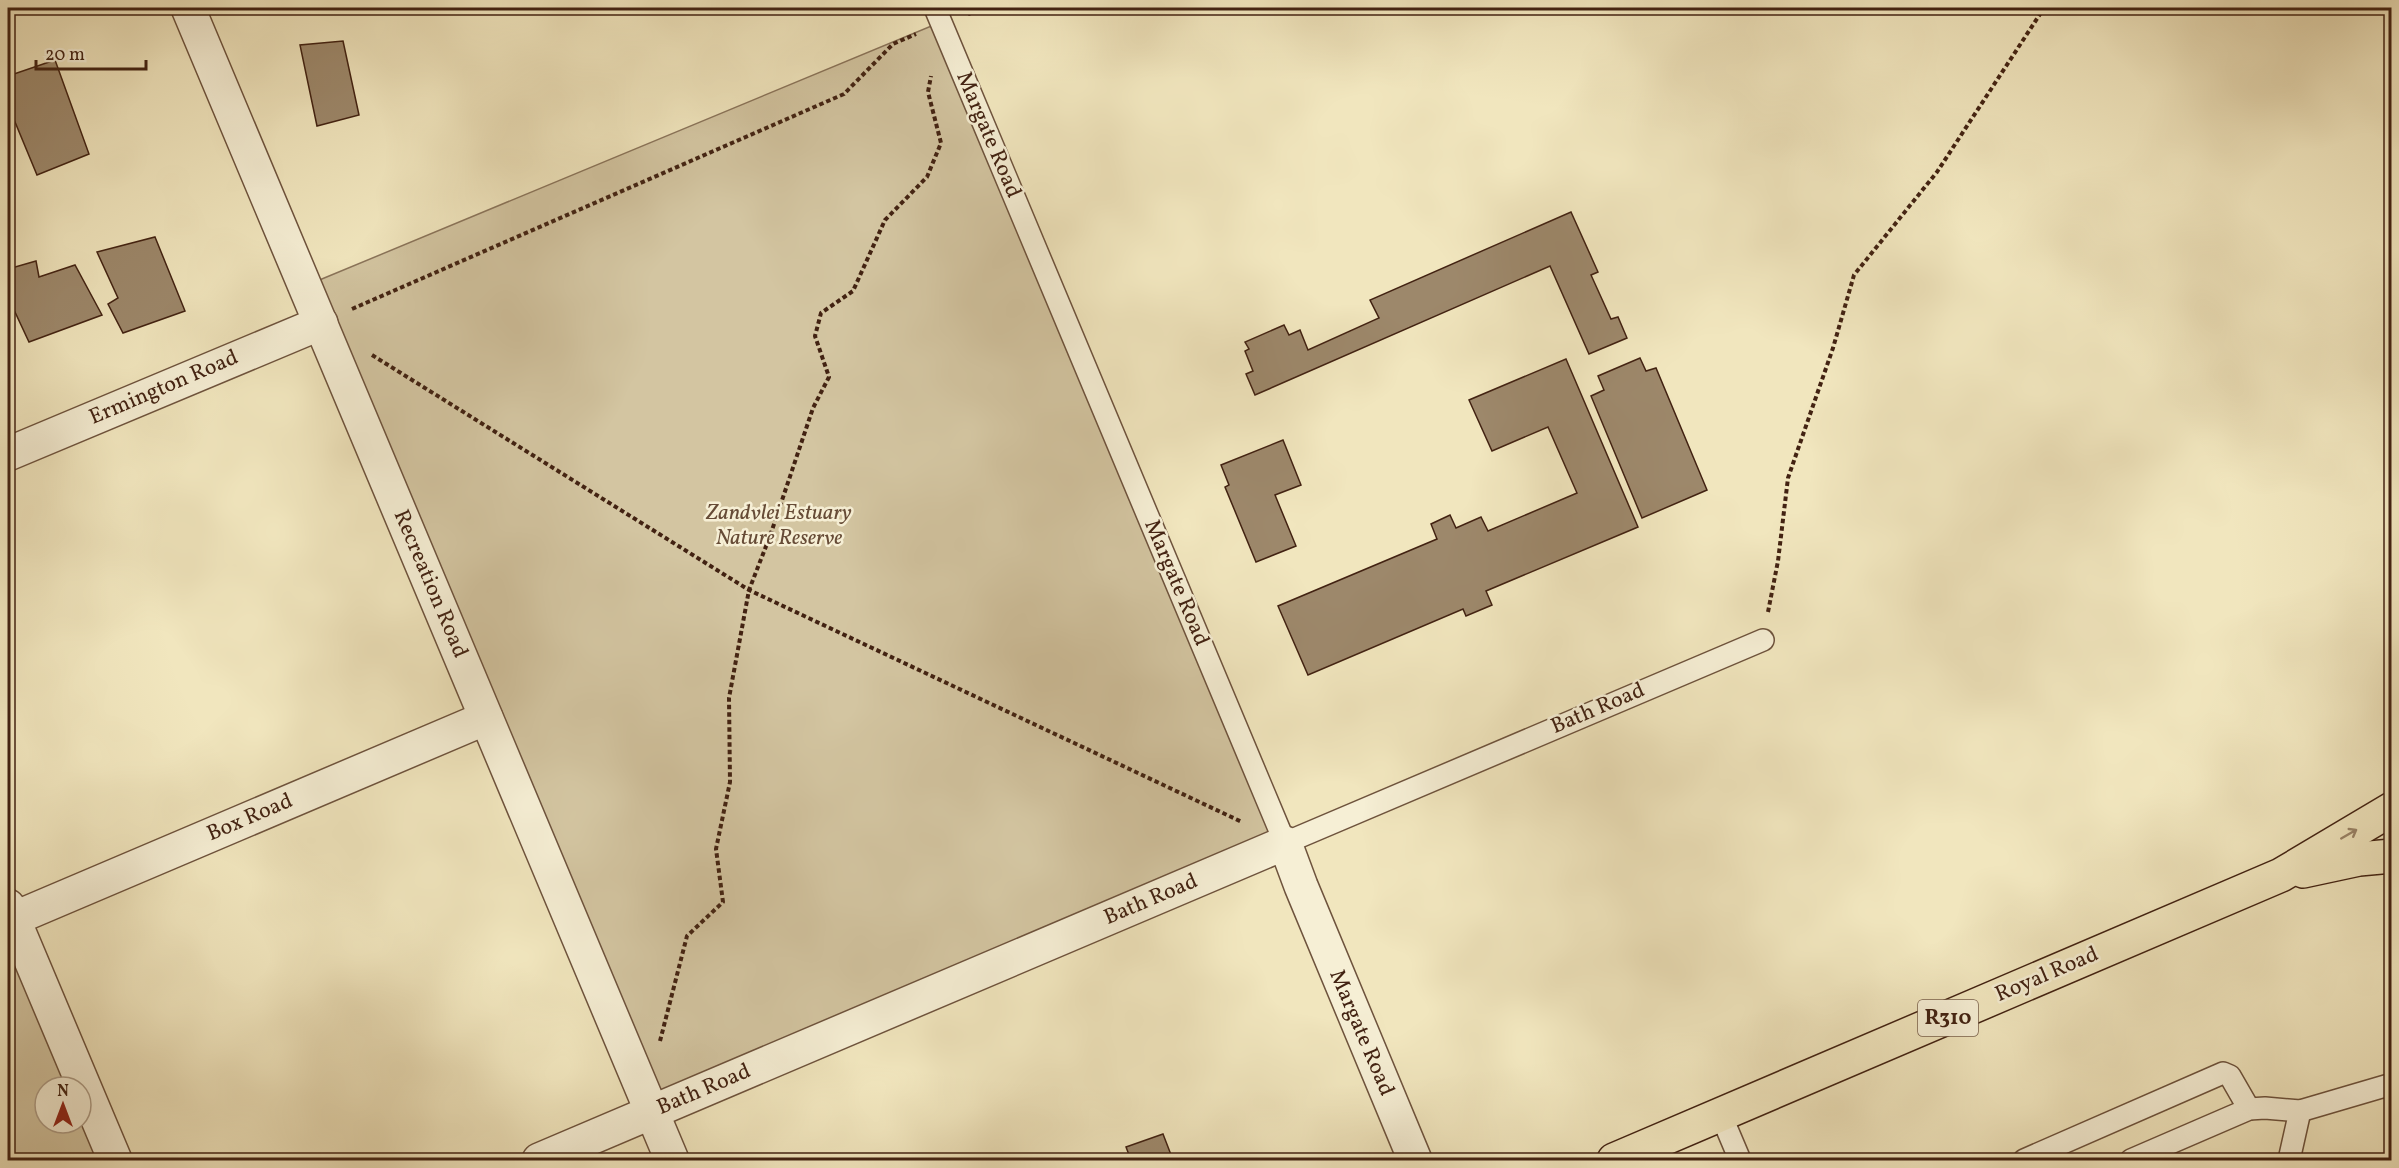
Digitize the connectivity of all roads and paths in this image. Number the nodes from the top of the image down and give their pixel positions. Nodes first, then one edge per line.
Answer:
1 (188, 8) edge
2 (987, 8) edge
3 (2044, 8) edge
4 (938, 15) edge
5 (321, 323) junction
6 (371, 354) dead end
7 (8, 454) edge
8 (749, 590) junction
9 (1763, 640) joint
10 (486, 717) junction
11 (2391, 809) edge
12 (1285, 843) junction
13 (2391, 856) edge
14 (2281, 875) junction
15 (10, 912) edge
16 (2391, 1084) edge
17 (649, 1105) junction
18 (2249, 1109) junction
19 (2300, 1111) junction
20 (1721, 1115) junction
21 (2284, 1158) edge
22 (115, 1161) edge
23 (540, 1161) edge
24 (672, 1161) edge
25 (1414, 1161) edge
26 (1614, 1161) edge
27 (1740, 1161) edge
28 (2024, 1161) edge
29 (2131, 1161) edge

1 - 5 street, Recreation Road
2 - 4 path
3 - 9 path
4 - 5 path
4 - 8 path
4 - 12 lane, Margate Road
5 - 7 street, Ermington Road
5 - 10 street, Recreation Road
6 - 8 path
8 - 12 path
8 - 17 path
9 - 12 lane, Bath Road
10 - 15 street, Box Road
10 - 17 street, Recreation Road
14 -> 11 main road, Royal Road / R310
12 - 17 street, Bath Road
12 - 25 street, Margate Road
13 - 14 main road, Royal Road / R310
14 - 20 main road, Royal Road / R310
15 - 22 street
16 - 19 lane
17 - 23 street, Bath Road
17 - 24 street, Recreation Road
18 - 19 lane
18 - 28 lane
18 - 29 lane
19 - 21 lane
20 - 26 main road, Royal Road / R310
20 - 27 lane

